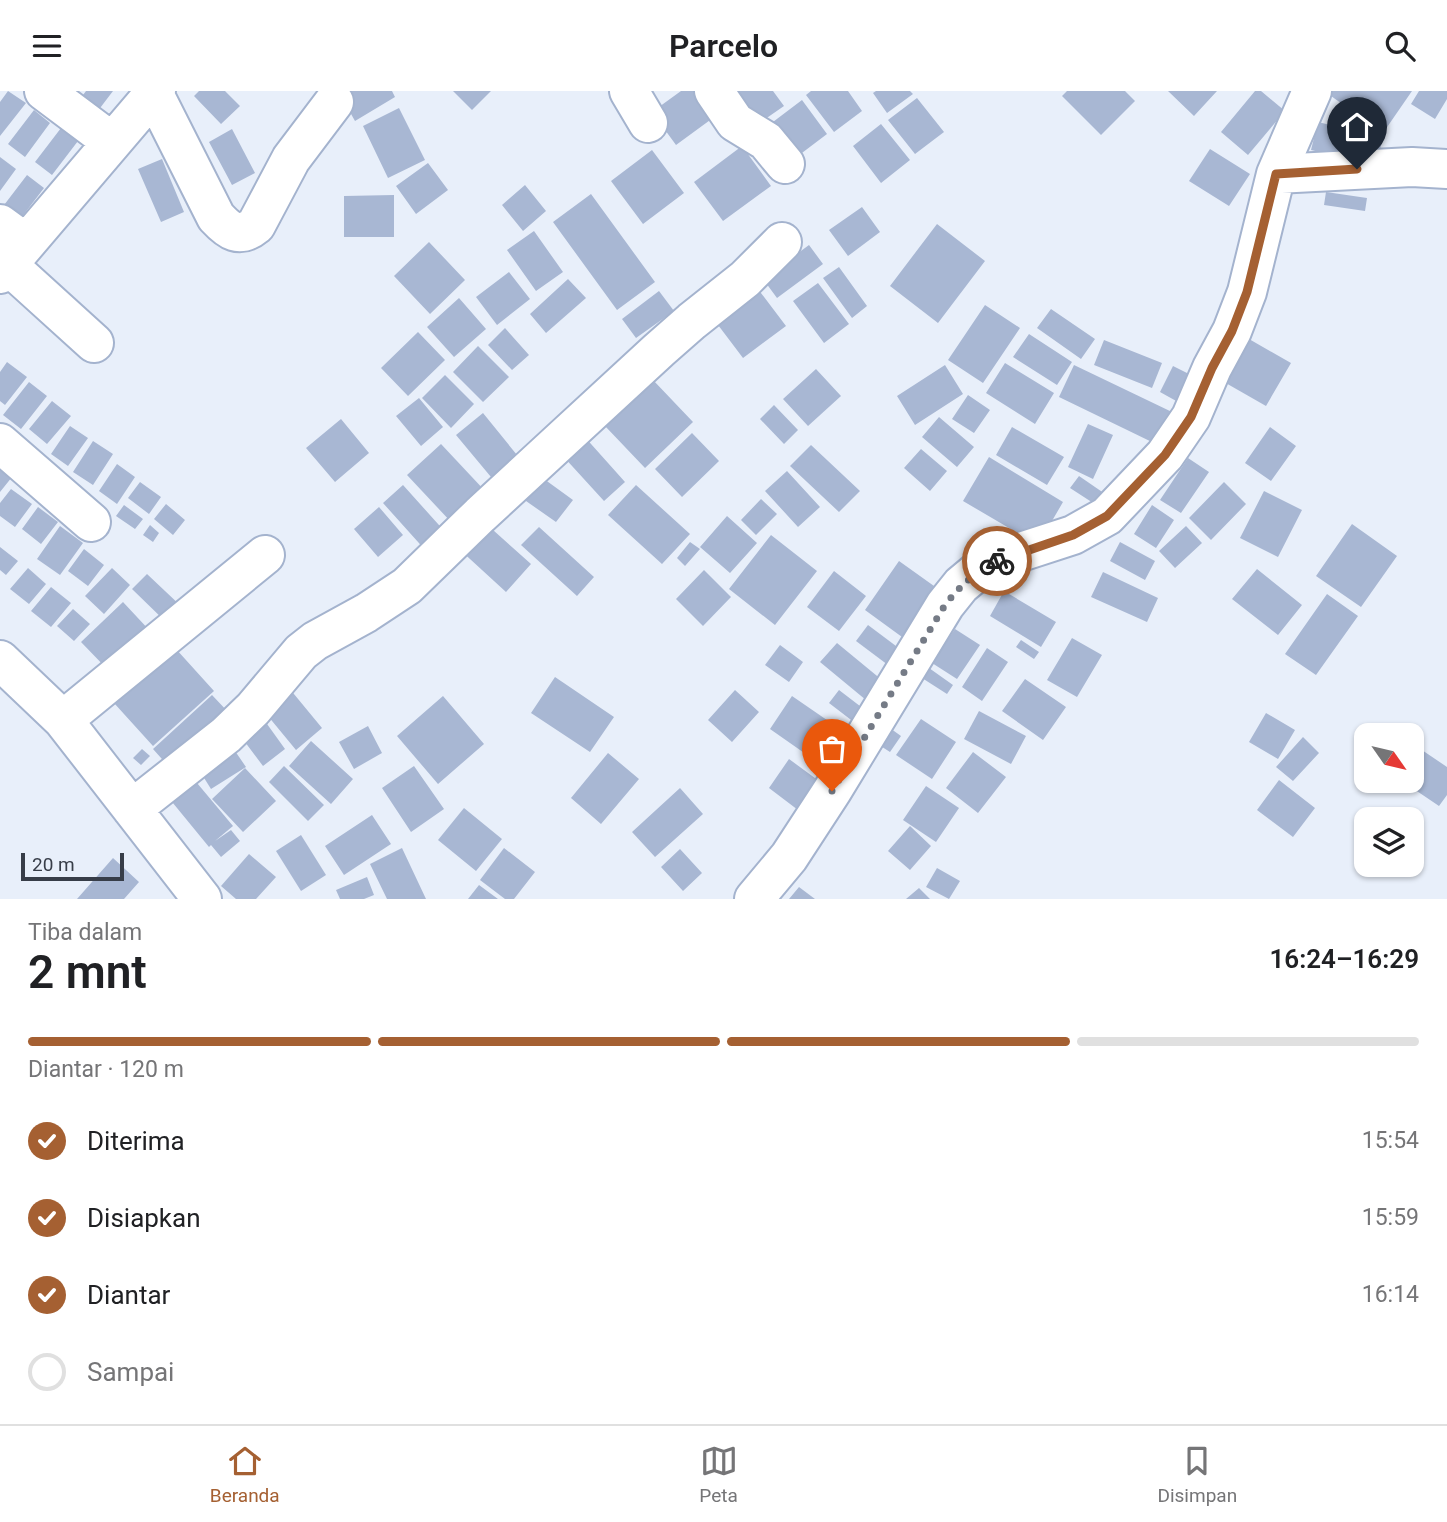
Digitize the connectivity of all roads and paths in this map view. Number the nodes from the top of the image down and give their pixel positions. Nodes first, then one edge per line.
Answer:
1 (44, 91) edge
2 (629, 91) edge
3 (714, 91) edge
4 (1312, 91) edge
5 (155, 92) edge
6 (334, 102) dead end
7 (648, 123) dead end
8 (112, 142) junction
9 (785, 164) dead end
10 (1447, 169) edge
11 (1276, 174) junction
12 (782, 242) dead end
13 (8, 251) edge
14 (94, 343) dead end
15 (0, 443) edge
16 (91, 521) dead end
17 (265, 555) dead end
18 (0, 660) edge
19 (64, 720) junction
20 (132, 809) junction
21 (202, 899) edge
22 (754, 899) edge

1 - 8 street
2 - 7 street
3 - 9 street
4 - 11 street
5 - 6 street
5 - 8 street
8 - 13 street
10 - 11 street
11 - 22 street
12 - 20 street
13 - 14 street
15 - 16 street
17 - 19 street
18 - 19 street
19 - 20 street
20 - 21 street

